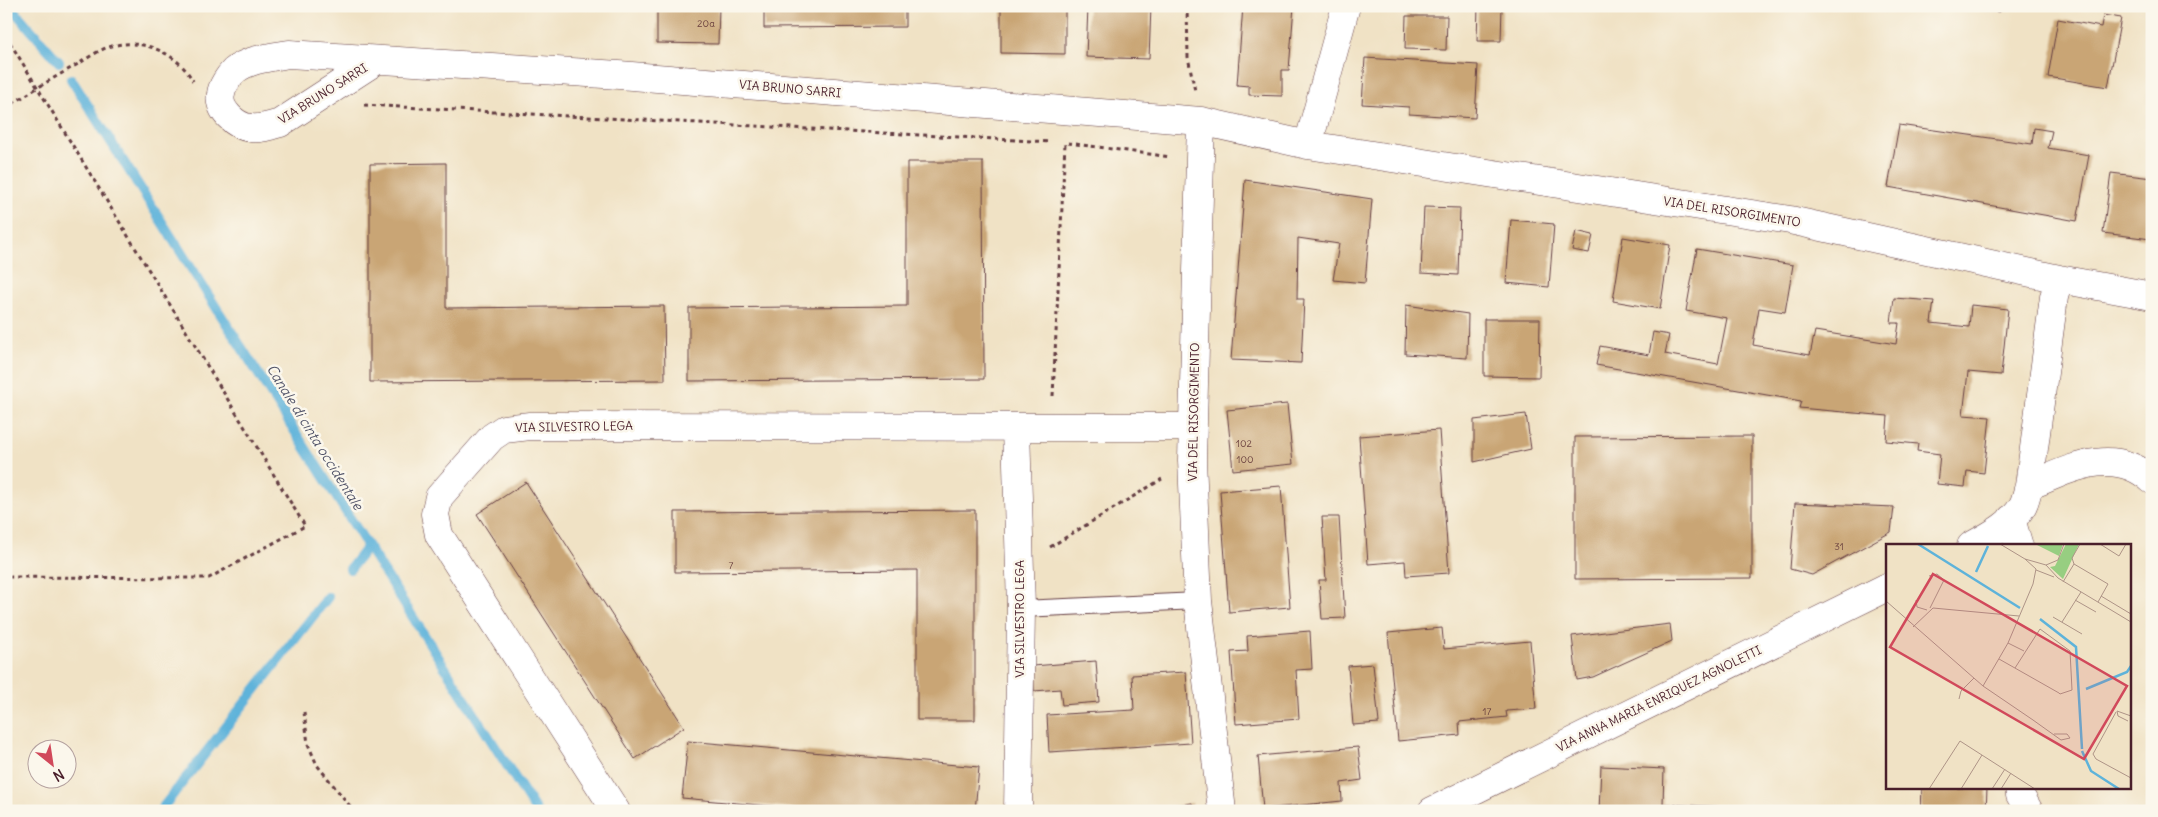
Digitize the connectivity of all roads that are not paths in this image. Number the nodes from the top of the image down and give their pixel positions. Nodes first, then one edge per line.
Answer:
1 (1346, 6) edge
2 (378, 60) junction
3 (1202, 121) junction
4 (1308, 145) junction
5 (2059, 279) junction
6 (2152, 296) edge
7 (1016, 427) junction
8 (1193, 427) junction
9 (2152, 480) edge
10 (2029, 486) junction
11 (2011, 519) junction
12 (1975, 544) edge
13 (2018, 544) edge
14 (1886, 587) edge
15 (1198, 601) junction
16 (1020, 609) junction
17 (2019, 790) edge
18 (616, 811) edge
19 (1018, 811) edge
20 (1222, 811) edge
21 (1432, 811) edge
22 (2029, 811) edge

1 - 4 street
2 - 2 street, VIA BRUNO SARRI
2 - 3 street, VIA BRUNO SARRI
3 - 4 street, VIA DEL RISORGIMENTO
3 - 8 street, VIA DEL RISORGIMENTO
4 - 5 street, VIA DEL RISORGIMENTO
5 - 6 street, VIA DEL RISORGIMENTO
5 - 10 street
7 - 8 street, VIA SILVESTRO LEGA
7 - 16 street, VIA SILVESTRO LEGA
7 - 18 street, VIA SILVESTRO LEGA
8 - 15 street, VIA DEL RISORGIMENTO
9 - 10 street
10 - 11 street
11 - 12 street
11 - 13 street
14 - 21 street, VIA ANNA MARIA ENRIQUEZ AGNOLETTI
15 - 16 lane
15 - 20 street, VIA DEL RISORGIMENTO
16 - 19 street, VIA SILVESTRO LEGA
17 - 22 street

